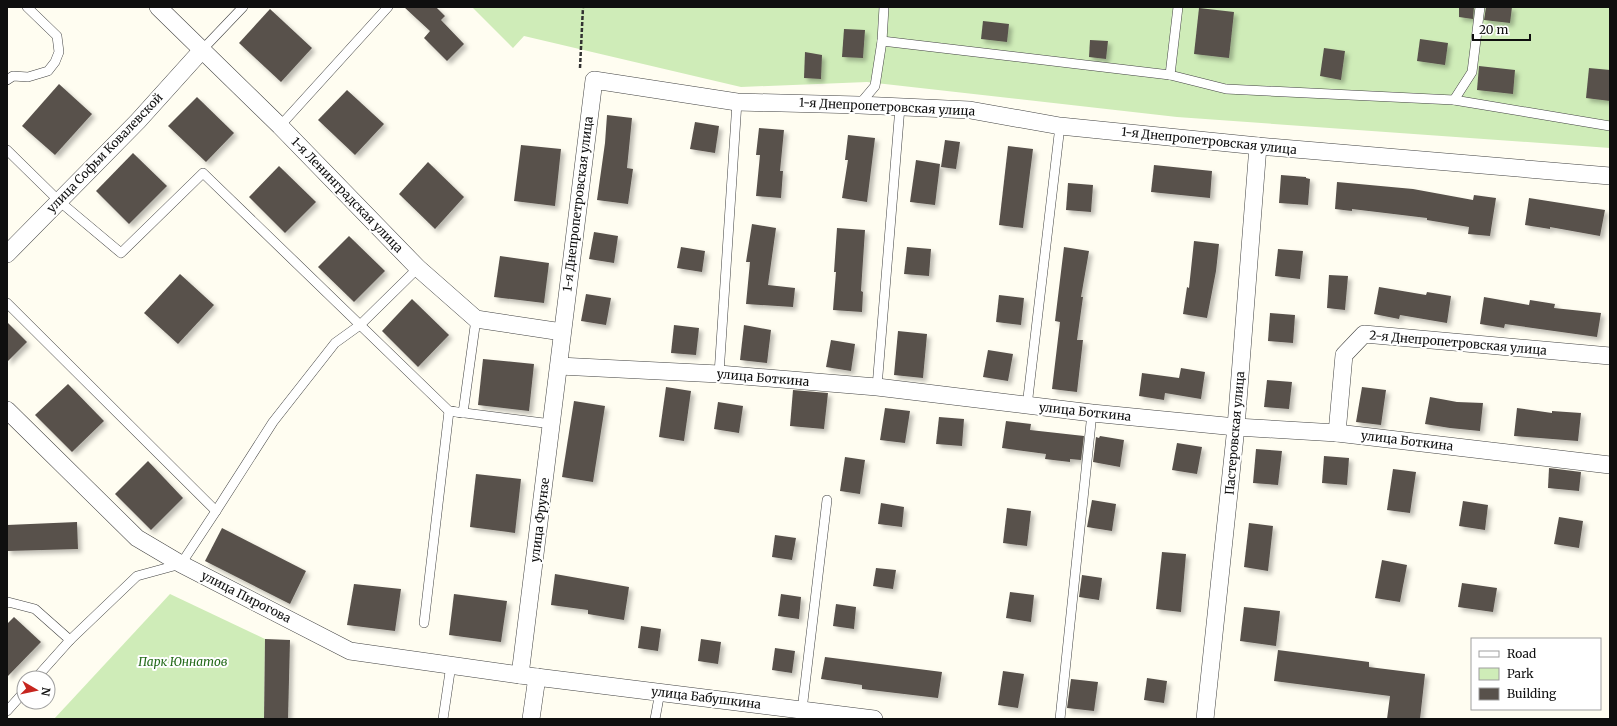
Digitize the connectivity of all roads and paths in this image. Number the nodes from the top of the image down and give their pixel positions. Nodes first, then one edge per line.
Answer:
1 (26, 7) edge
2 (158, 7) edge
3 (243, 7) edge
4 (388, 7) edge
5 (583, 7) edge
6 (884, 7) edge
7 (1178, 7) edge
8 (1480, 7) edge
9 (882, 41) junction
10 (202, 50) junction
11 (1170, 75) junction
12 (7, 80) edge
13 (594, 80) junction
14 (1454, 100) junction
15 (737, 102) junction
16 (859, 105) junction
17 (900, 107) junction
18 (280, 126) junction
19 (1060, 126) junction
20 (1610, 126) edge
21 (1258, 146) junction
22 (7, 150) edge
23 (1610, 176) edge
24 (59, 201) junction
25 (7, 254) edge
26 (418, 268) junction
27 (7, 303) edge
28 (476, 320) junction
29 (360, 325) junction
30 (562, 332) junction
31 (1610, 356) edge
32 (559, 366) junction
33 (719, 374) junction
34 (877, 387) junction
35 (1027, 406) junction
36 (7, 410) edge
37 (449, 411) junction
38 (462, 413) junction
39 (1092, 413) junction
40 (552, 424) junction
41 (1236, 427) junction
42 (1337, 433) junction
43 (1610, 465) edge
44 (826, 500) dead end
45 (216, 511) junction
46 (181, 564) junction
47 (7, 603) edge
48 (424, 623) dead end
49 (70, 640) junction
50 (451, 665) junction
51 (43, 670) edge
52 (520, 675) junction
53 (537, 677) junction
54 (660, 692) junction
55 (16, 701) edge
56 (802, 710) junction
57 (7, 711) edge
58 (443, 719) edge
59 (531, 719) edge
60 (655, 719) edge
61 (874, 719) edge
62 (1060, 719) edge
63 (1205, 719) edge

1 - 12 lane
2 - 10 street, 1-я Ленинградская улица
3 - 10 lane
4 - 18 lane
5 - 13 path
6 - 9 lane
7 - 11 lane
8 - 14 lane
9 - 11 lane
9 - 16 lane
10 - 18 street, 1-я Ленинградская улица
10 - 24 street, улица Софьи Ковалевской
11 - 14 lane
13 - 15 street, 1-я Днепропетровская улица
13 - 30 street, 1-я Днепропетровская улица
14 - 20 lane
15 - 16 street, 1-я Днепропетровская улица
15 - 33 lane
16 - 17 street, 1-я Днепропетровская улица
17 - 19 street, 1-я Днепропетровская улица
17 - 34 lane
18 - 26 street, 1-я Ленинградская улица
19 - 21 street, 1-я Днепропетровская улица
19 - 35 lane
21 - 23 street, 1-я Днепропетровская улица
21 - 41 street, Пастеровская улица
22 - 24 lane
24 - 25 street, улица Софьи Ковалевской
24 - 29 lane
26 - 28 street, 1-я Ленинградская улица
26 - 29 lane
27 - 45 lane
28 - 30 street
28 - 38 lane
29 - 37 lane
29 - 45 lane
30 - 32 street, 1-я Днепропетровская улица
31 - 42 street, 2-я Днепропетровская улица
32 - 33 street, улица Боткина
32 - 40 street, улица Фрунзе
33 - 34 street, улица Боткина
34 - 35 street, улица Боткина
35 - 39 street, улица Боткина
36 - 46 street, улица Пирогова
37 - 38 lane
37 - 48 lane
38 - 40 lane
39 - 41 street, улица Боткина
39 - 62 lane
40 - 52 street, улица Фрунзе
41 - 42 street, улица Боткина
41 - 63 street, Пастеровская улица
42 - 43 street, улица Боткина
44 - 56 lane
45 - 46 lane
46 - 49 lane
46 - 50 street, улица Пирогова
47 - 49 lane
49 - 51 lane
50 - 52 street, улица Пирогова
50 - 58 lane
52 - 53 street, улица Пирогова
53 - 54 street, улица Бабушкина
53 - 59 street
54 - 56 street, улица Бабушкина
54 - 60 lane
55 - 57 lane
56 - 61 street, улица Бабушкина

